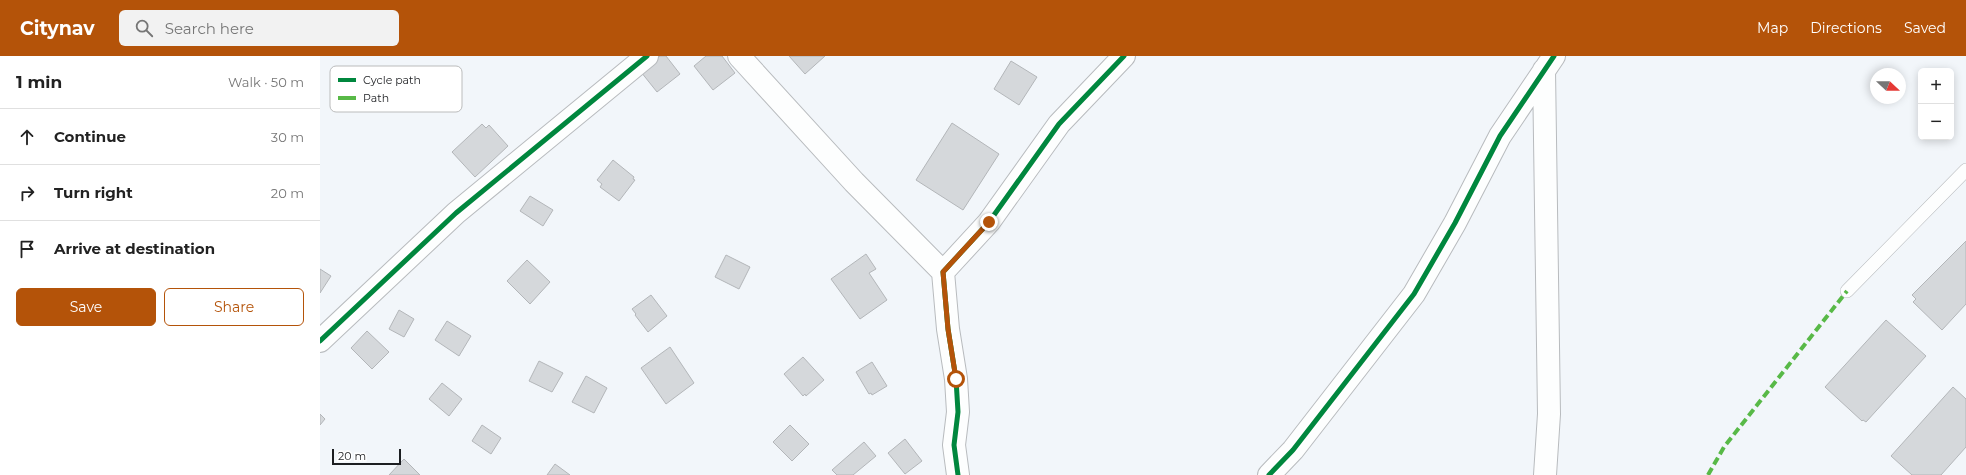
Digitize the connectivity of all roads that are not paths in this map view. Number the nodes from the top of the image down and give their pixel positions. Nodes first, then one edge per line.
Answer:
1 (647, 56) edge
2 (739, 56) edge
3 (1124, 56) edge
4 (1549, 63) edge
5 (1966, 170) edge
6 (943, 272) junction
7 (1847, 290) dead end
8 (320, 341) edge
9 (958, 475) edge
10 (1269, 475) edge
11 (1545, 475) edge

1 - 8 street
2 - 6 street
3 - 6 street
4 - 10 street
4 - 11 street
5 - 7 lane
6 - 9 street

